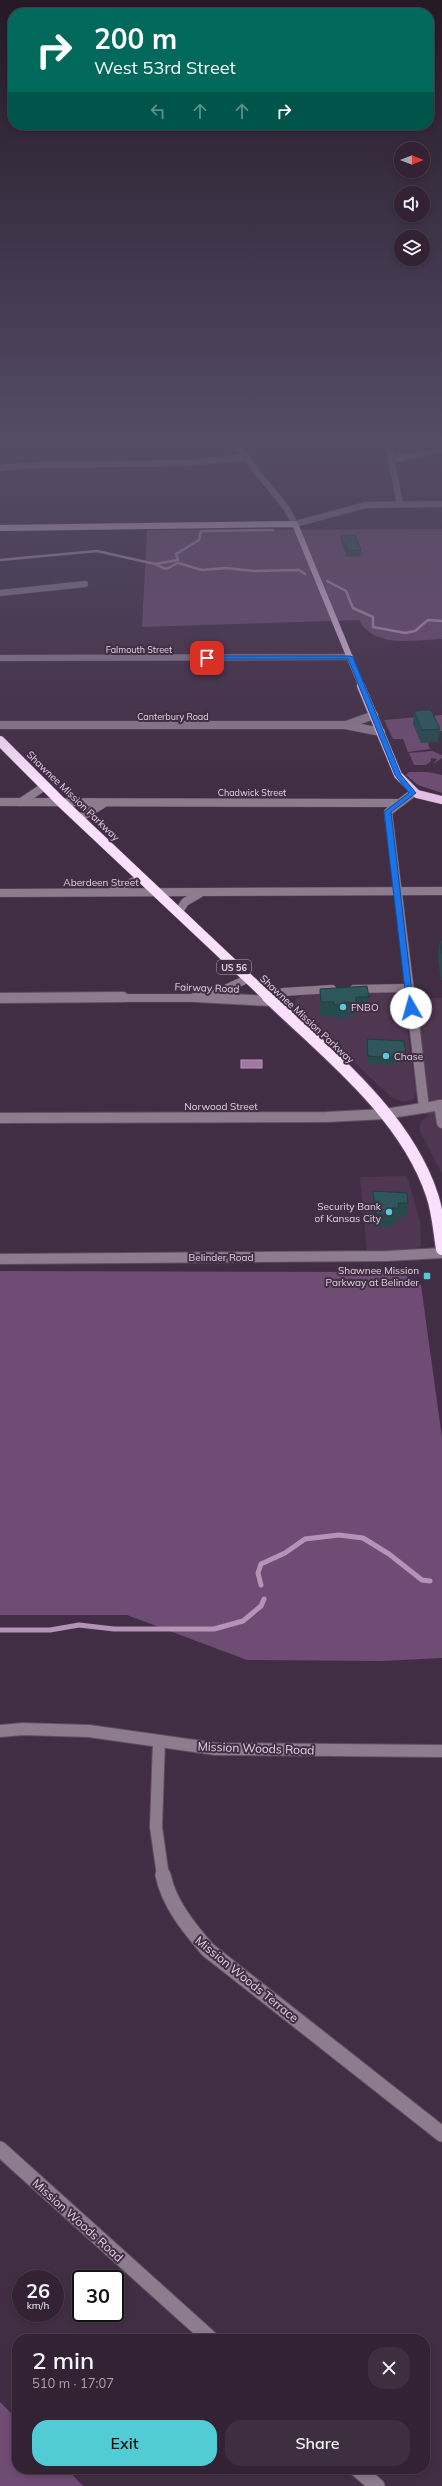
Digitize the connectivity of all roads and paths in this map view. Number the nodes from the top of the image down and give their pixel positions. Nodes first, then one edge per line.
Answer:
1 (307, 554) edge
2 (85, 584) dead end
3 (0, 593) edge
4 (350, 657) junction
5 (0, 658) edge
6 (374, 715) junction
7 (346, 725) junction
8 (0, 726) edge
9 (381, 732) junction
10 (0, 741) edge
11 (44, 786) junction
12 (413, 793) junction
13 (442, 800) edge
14 (0, 802) edge
15 (21, 802) junction
16 (61, 802) junction
17 (106, 802) junction
18 (397, 803) junction
19 (78, 819) junction
20 (141, 878) junction
21 (442, 891) edge
22 (397, 892) junction
23 (0, 893) edge
24 (109, 893) junction
25 (156, 893) junction
26 (202, 893) junction
27 (178, 913) junction
28 (247, 979) junction
29 (409, 988) junction
30 (0, 998) edge
31 (206, 998) junction
32 (270, 1001) junction
33 (441, 1105) edge
34 (424, 1108) junction
35 (385, 1114) junction
36 (0, 1118) edge
37 (442, 1123) edge
38 (440, 1219) edge
39 (442, 1249) edge
40 (442, 1253) edge
41 (0, 1259) edge
42 (0, 1731) edge
43 (159, 1741) junction
44 (442, 1751) edge
45 (442, 2134) edge
46 (0, 2149) edge
47 (205, 2334) edge
48 (362, 2474) edge
49 (377, 2486) edge

1 - 4 main road
2 - 3 street
4 - 5 street, Falmouth Street
4 - 6 main road
6 - 7 street, Canterbury Road
6 - 9 main road
7 - 8 street, Canterbury Road
7 - 9 street, Canterbury Road
9 - 12 main road
10 - 11 highway, Shawnee Mission Parkway / US 56
11 - 15 street
11 - 16 highway, Shawnee Mission Parkway / US 56
12 - 13 main road
12 - 18 street
14 - 15 street, Chadwick Street
15 - 16 street, Chadwick Street
16 - 17 street, Chadwick Street
16 - 19 highway, Shawnee Mission Parkway / US 56
17 - 18 street, Chadwick Street
17 - 19 street, Chadwick Street
18 - 22 street
19 - 20 highway, Shawnee Mission Parkway / US 56
20 - 24 street
20 - 25 highway, Shawnee Mission Parkway / US 56
21 - 22 street, Aberdeen Street
22 - 26 street, Aberdeen Street
22 - 29 street
23 - 24 street, Aberdeen Street
24 - 25 street, Aberdeen Street
25 - 26 street, Aberdeen Street
25 - 27 highway, Shawnee Mission Parkway / US 56
26 - 27 street, Aberdeen Street
27 - 28 highway, Shawnee Mission Parkway / US 56
28 - 31 street
28 - 32 highway, Shawnee Mission Parkway / US 56
29 - 32 street
29 - 34 street
30 - 31 street, Fairway Road
31 - 32 street, Fairway Road
32 - 35 highway, Shawnee Mission Parkway / US 56
33 - 34 street, Norwood Street
33 - 37 street
34 - 35 street, Norwood Street
35 - 36 street, Norwood Street
35 - 38 highway, Shawnee Mission Parkway / US 56
38 - 39 highway, Shawnee Mission Parkway / US 56
40 - 41 street, Belinder Road
42 - 43 street, Mission Woods Road
43 - 44 street, Mission Woods Road
43 - 45 street, Mission Woods Terrace
46 - 47 street, Mission Woods Road
48 - 49 street

